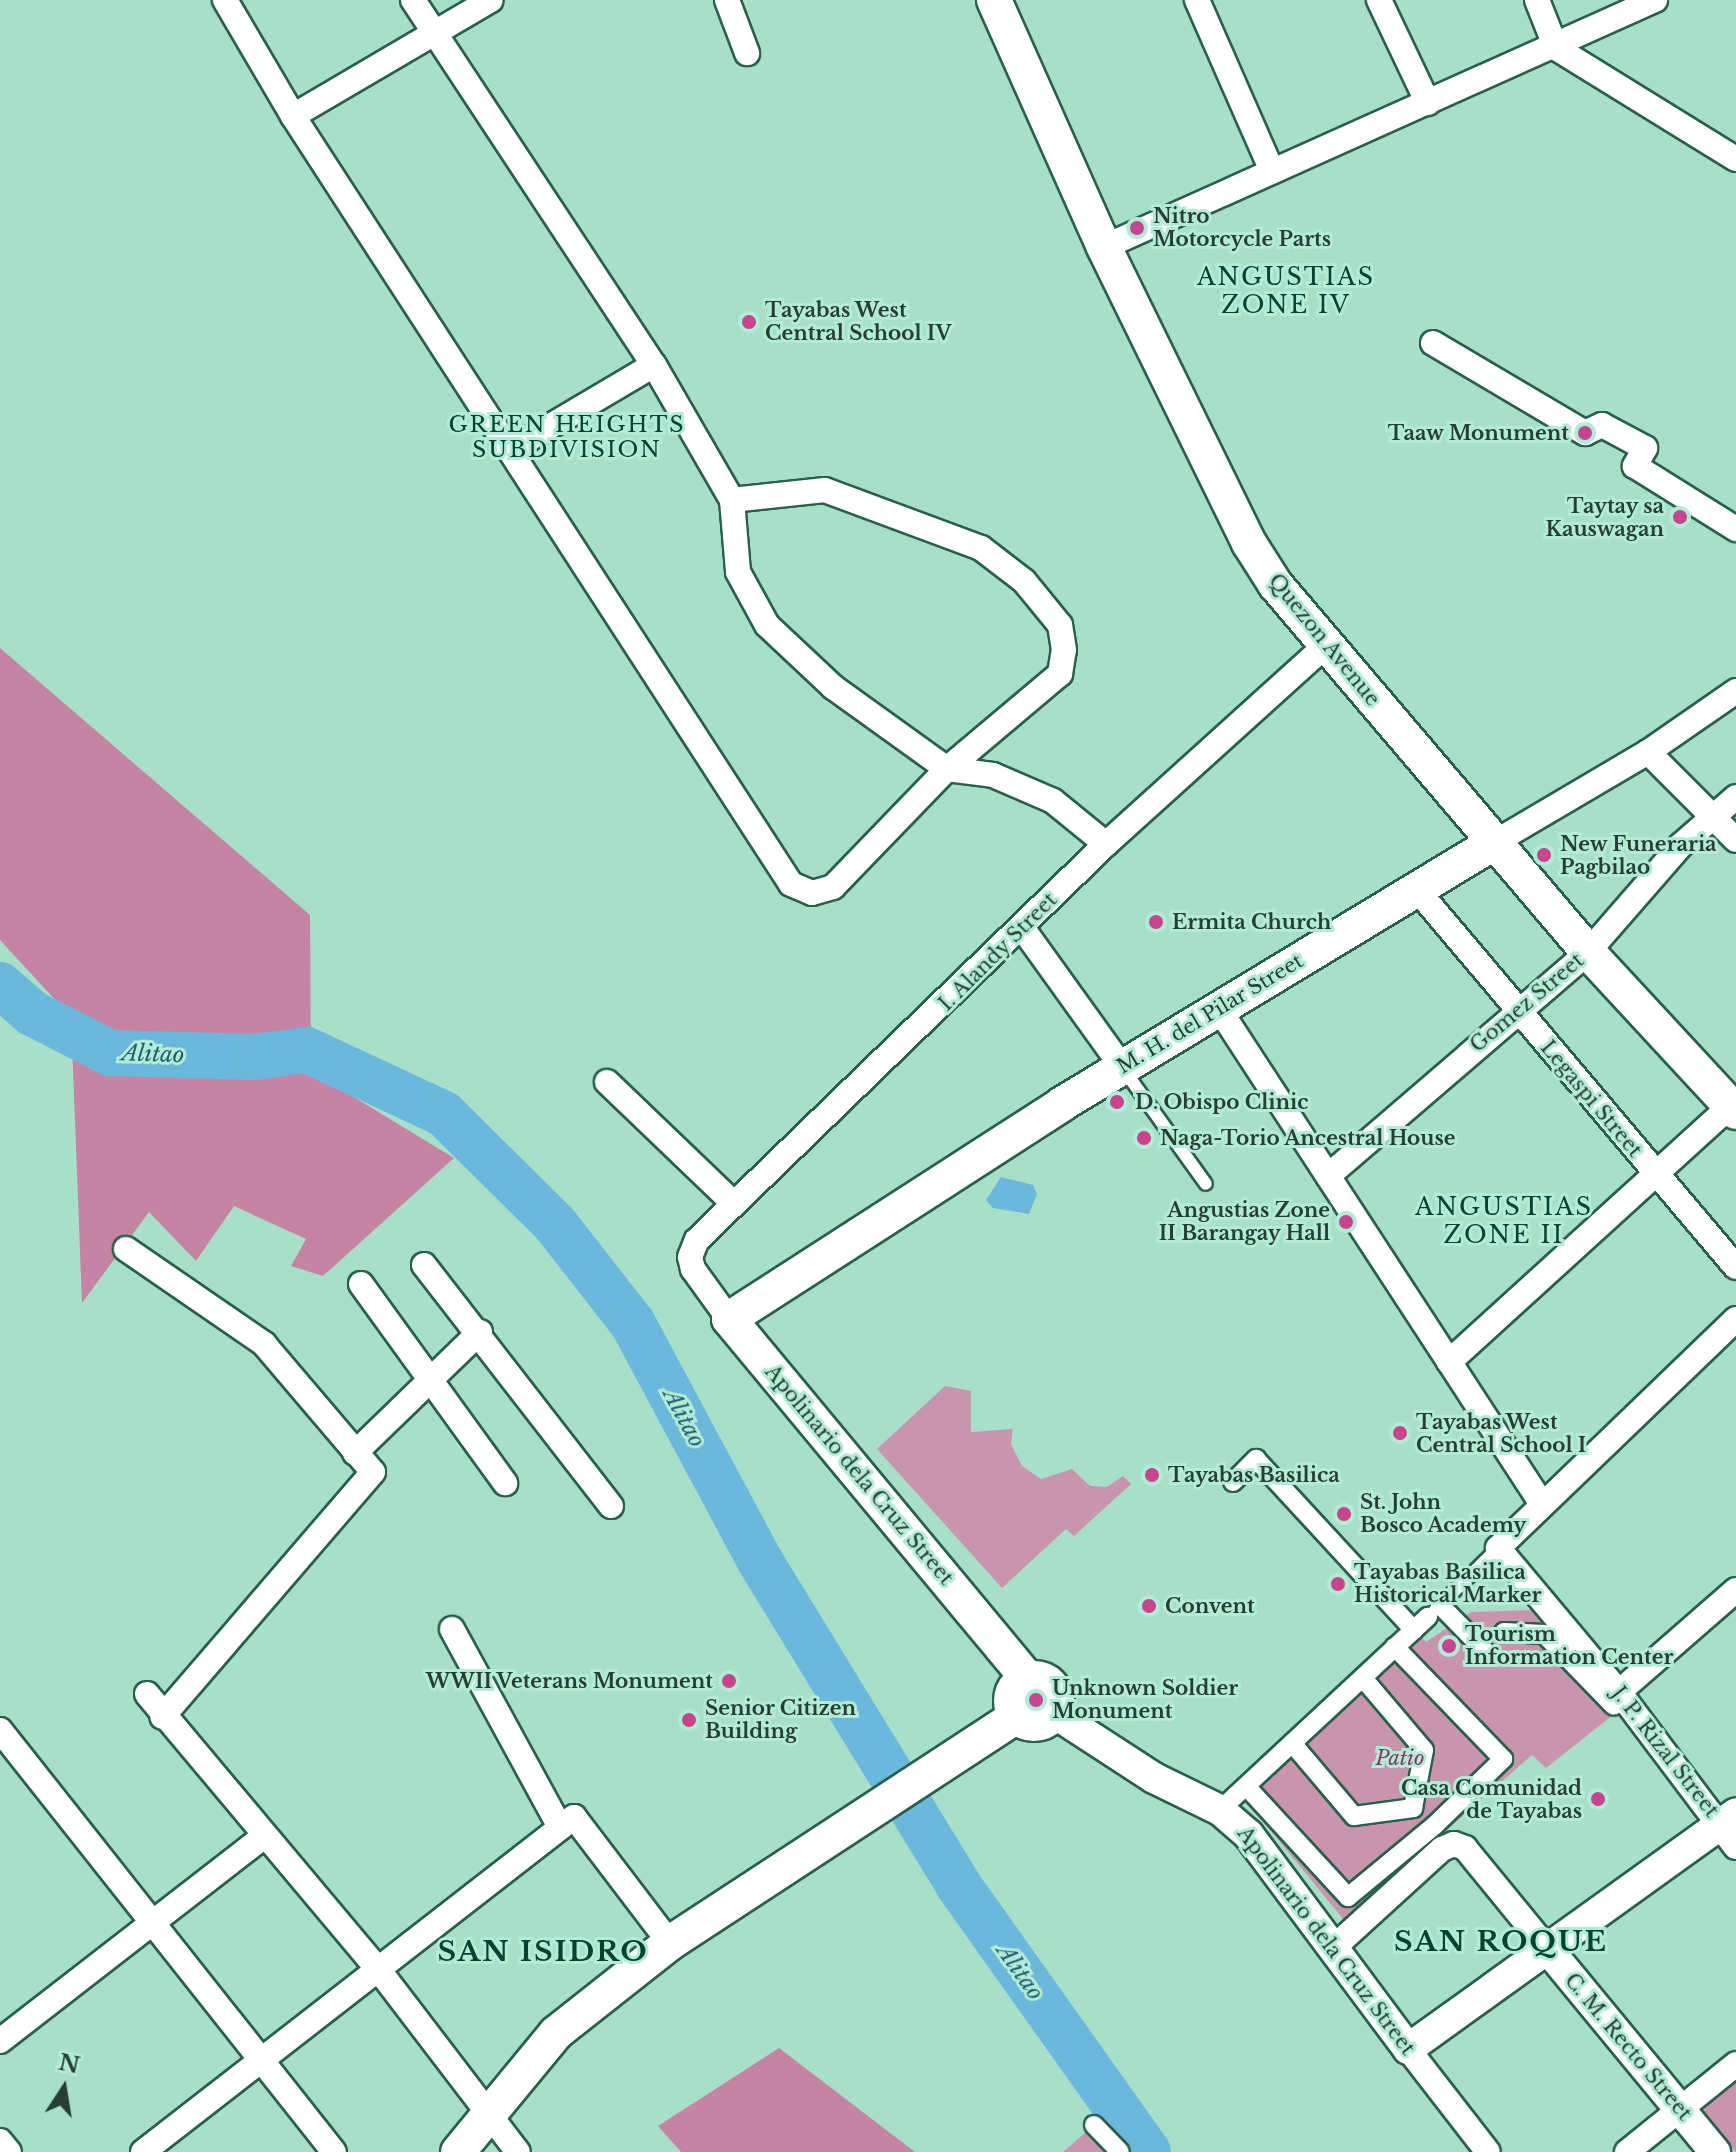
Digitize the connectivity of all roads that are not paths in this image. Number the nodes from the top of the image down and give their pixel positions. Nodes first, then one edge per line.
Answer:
1 (225, 0) edge
2 (413, 0) edge
3 (491, 0) edge
4 (727, 0) edge
5 (994, 0) edge
6 (1197, 0) edge
7 (1379, 0) edge
8 (1537, 0) edge
9 (1655, 0) edge
10 (431, 33) junction
11 (1556, 48) junction
12 (747, 53) dead end
13 (1428, 103) junction
14 (293, 116) junction
15 (1736, 159) edge
16 (1272, 171) junction
17 (1104, 247) junction
18 (1433, 343) dead end
19 (654, 365) junction
20 (510, 450) junction
21 (732, 500) junction
22 (1736, 529) edge
23 (1325, 646) junction
24 (1736, 691) edge
25 (1648, 752) junction
26 (947, 769) junction
27 (1736, 797) edge
28 (1712, 816) junction
29 (1736, 840) edge
30 (1497, 841) junction
31 (1106, 844) junction
32 (1418, 891) junction
33 (1023, 929) junction
34 (1588, 952) junction
35 (1515, 1011) junction
36 (1221, 1012) junction
37 (1122, 1067) junction
38 (607, 1082) dead end
39 (1734, 1107) edge
40 (1655, 1174) junction
41 (1328, 1176) junction
42 (1206, 1184) dead end
43 (733, 1203) junction
44 (126, 1249) dead end
45 (424, 1265) dead end
46 (1736, 1267) edge
47 (693, 1269) joint
48 (361, 1284) dead end
49 (729, 1319) junction
50 (1736, 1319) edge
51 (480, 1332) junction
52 (1449, 1362) junction
53 (428, 1381) junction
54 (355, 1453) junction
55 (1233, 1482) dead end
56 (505, 1483) dead end
57 (1542, 1504) junction
58 (611, 1506) dead end
59 (1498, 1548) junction
60 (1736, 1590) edge
61 (1434, 1611) junction
62 (452, 1629) dead end
63 (1414, 1630) junction
64 (1504, 1632) dead end
65 (1395, 1647) junction
66 (1484, 1650) dead end
67 (1363, 1678) junction
68 (1028, 1679) junction
69 (147, 1694) dead end
70 (1617, 1699) junction
71 (1054, 1713) junction
72 (162, 1717) junction
73 (1016, 1717) junction
74 (0, 1730) edge
75 (1292, 1743) junction
76 (1246, 1786) junction
77 (1413, 1808) junction
78 (1220, 1810) junction
79 (560, 1827) junction
80 (1731, 1828) edge
81 (263, 1837) junction
82 (1444, 1840) junction
83 (153, 1921) junction
84 (670, 1943) junction
85 (1546, 1947) junction
86 (1332, 1949) junction
87 (378, 1969) junction
88 (0, 2041) edge
89 (1408, 2049) junction
90 (264, 2060) junction
91 (1736, 2064) edge
92 (1679, 2110) junction
93 (491, 2116) junction
94 (1094, 2125) dead end
95 (0, 2141) edge
96 (9, 2152) edge
97 (143, 2152) edge
98 (334, 2152) edge
99 (458, 2152) edge
100 (518, 2152) edge
101 (1120, 2152) edge
102 (1488, 2152) edge
103 (1627, 2152) edge
104 (1715, 2152) edge

1 - 14 street
2 - 10 street
3 - 10 street
4 - 12 street
5 - 17 main road, Quezon Avenue
6 - 16 street
7 - 13 street
8 - 11 street
9 - 11 street
10 - 14 street
10 - 19 street
11 - 13 street
11 - 15 street
13 - 16 street
14 - 20 street
16 - 17 street
17 - 23 main road, Quezon Avenue
18 - 22 street
19 - 20 street
19 - 21 street
20 - 26 street
21 - 26 street
21 - 26 street
23 - 30 main road, Quezon Avenue
23 - 31 street, I. Alandy Street
24 - 25 street, M. H. del Pilar Street
25 - 28 street
25 - 30 street, M. H. del Pilar Street
26 - 31 street
27 - 28 street, Gomez Street
28 - 29 street
28 - 34 street, Gomez Street
30 - 32 main road, M. H. del Pilar Street
30 - 34 main road, Quezon Avenue
31 - 33 street, I. Alandy Street
32 - 35 street, Legaspi Street
32 - 36 main road, M. H. del Pilar Street
33 - 37 street
33 - 43 street, I. Alandy Street
34 - 35 street, Gomez Street
34 - 39 main road, Quezon Avenue
35 - 40 street, Legaspi Street
35 - 41 street, Gomez Street
36 - 37 main road, M. H. del Pilar Street
36 - 41 street
37 - 42 lane
37 - 49 main road, M. H. del Pilar Street
38 - 43 street
39 - 40 street
40 - 46 street, Legaspi Street
40 - 52 street
41 - 52 street
43 - 47 street, I. Alandy Street
44 - 54 street
45 - 51 street
47 - 49 street, Apolinario dela Cruz Street
48 - 53 street
49 - 68 main road, Apolinario dela Cruz Street
50 - 57 street
51 - 53 street
51 - 58 street
52 - 57 street
53 - 54 street
53 - 56 street
54 - 72 street
55 - 63 street
57 - 59 street
59 - 61 lane
59 - 70 street, J. P. Rizal Street
60 - 70 street
61 - 63 street
61 - 66 street
62 - 79 street
63 - 65 street
64 - 70 street
65 - 67 street
65 - 82 street
67 - 75 street
67 - 77 street
68 - 71 main road
68 - 73 main road
69 - 72 street
70 - 80 street, J. P. Rizal Street
71 - 73 main road
71 - 78 street, Apolinario dela Cruz Street
72 - 81 street
73 - 84 main road
74 - 83 street
75 - 76 street
75 - 77 street
76 - 78 street
76 - 82 street
77 - 82 street
78 - 86 street, Apolinario dela Cruz Street
79 - 84 street
79 - 87 street
80 - 85 street
81 - 83 street
81 - 87 street
82 - 85 street, C. M. Recto Street
82 - 86 street
83 - 88 street
83 - 90 street
84 - 93 main road
85 - 89 street
85 - 92 street, C. M. Recto Street
86 - 89 street, Apolinario dela Cruz Street
87 - 90 street
87 - 93 street
89 - 102 street, Apolinario dela Cruz Street
90 - 97 street
90 - 98 street
91 - 92 street
92 - 103 street
92 - 104 street, C. M. Recto Street
93 - 99 main road
93 - 100 street
94 - 101 street
95 - 96 street

